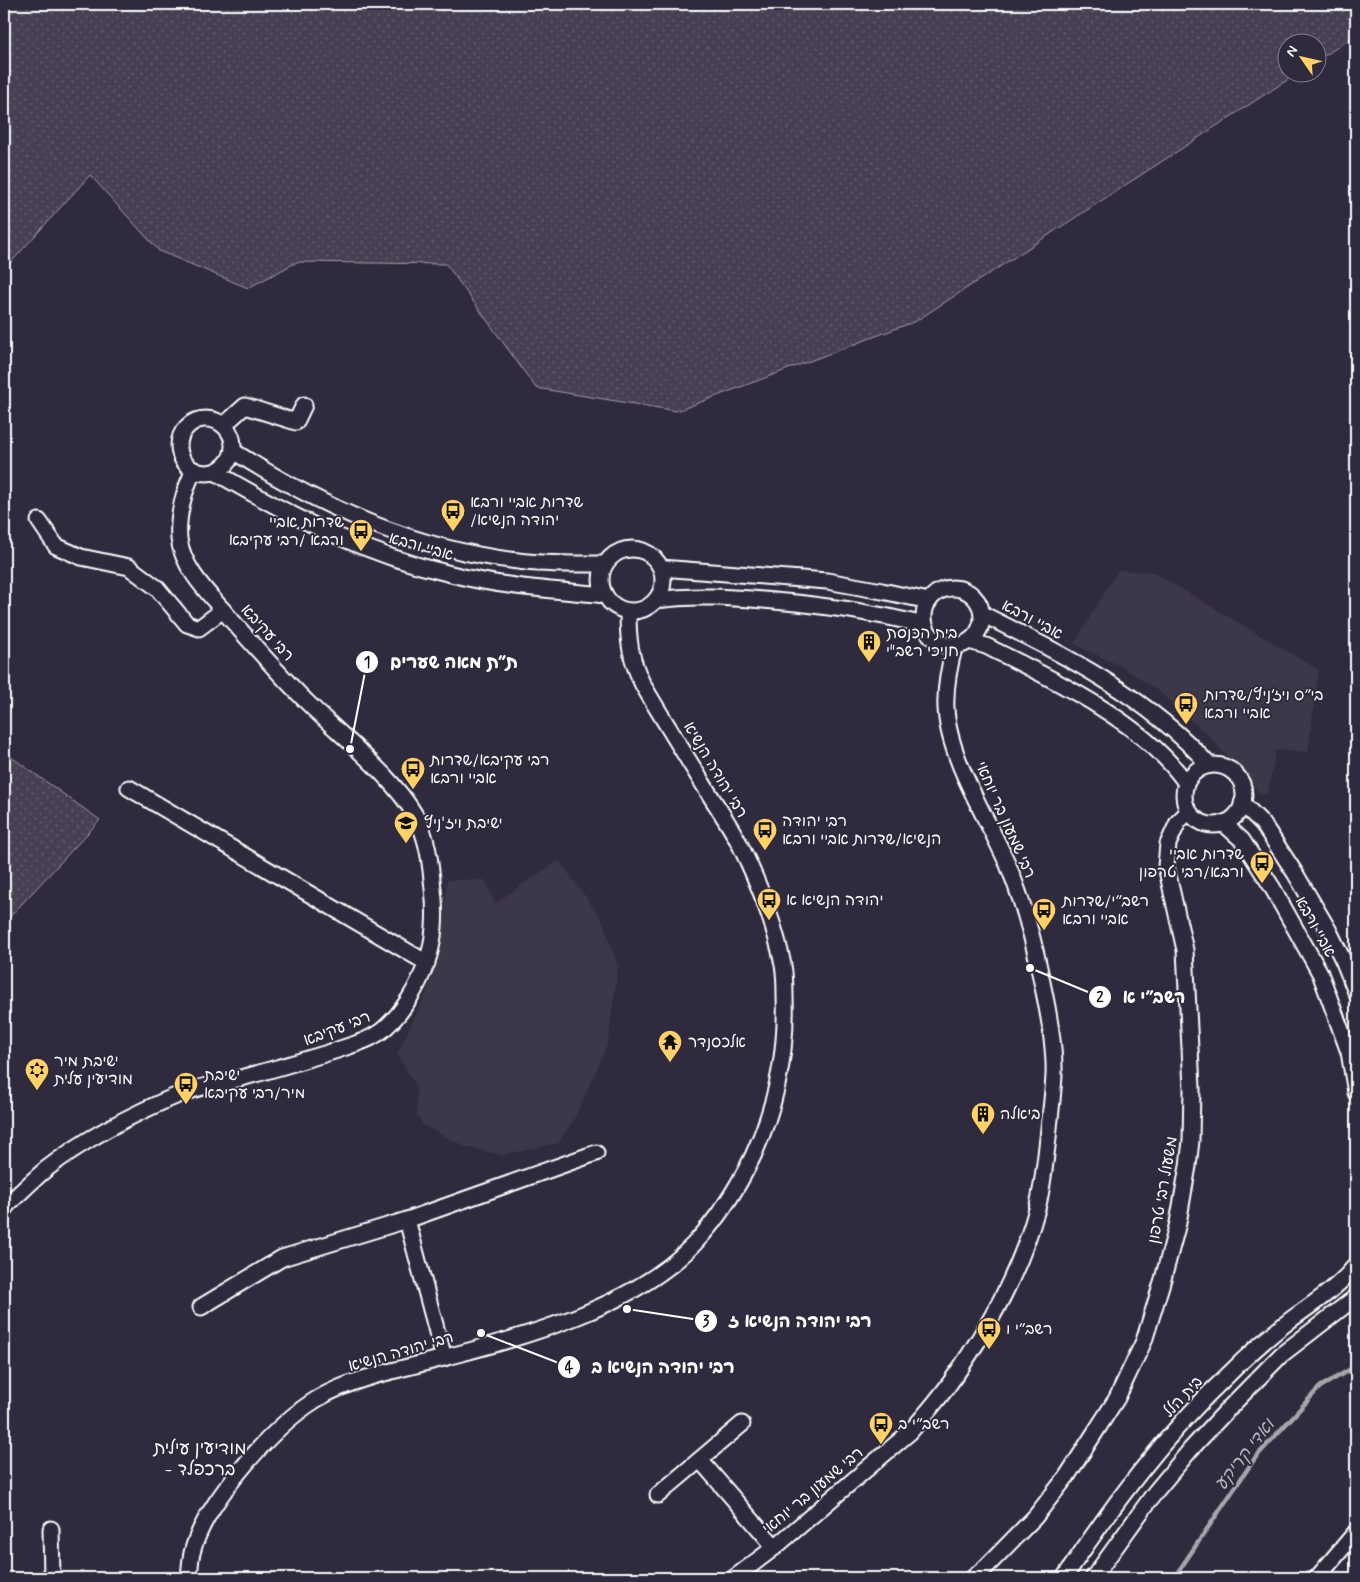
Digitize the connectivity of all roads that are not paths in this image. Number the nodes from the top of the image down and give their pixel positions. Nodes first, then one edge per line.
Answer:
1 (304, 405) dead end
2 (224, 425) junction
3 (233, 451) junction
4 (194, 470) junction
5 (215, 472) junction
6 (39, 521) dead end
7 (605, 564) junction
8 (661, 568) junction
9 (605, 595) junction
10 (656, 600) junction
11 (929, 601) junction
12 (223, 610) junction
13 (628, 611) junction
14 (982, 614) junction
15 (925, 625) junction
16 (962, 643) junction
17 (1209, 765) junction
18 (1186, 784) junction
19 (129, 788) dead end
20 (1242, 803) junction
21 (1189, 812) junction
22 (1223, 823) junction
23 (427, 963) junction
24 (1356, 992) edge
25 (1356, 1093) edge
26 (596, 1153) dead end
27 (4, 1209) edge
28 (407, 1220) junction
29 (1356, 1265) edge
30 (1356, 1297) edge
31 (201, 1307) dead end
32 (444, 1358) junction
33 (742, 1424) dead end
34 (700, 1460) junction
35 (658, 1495) dead end
36 (51, 1529) dead end
37 (1356, 1532) edge
38 (775, 1547) junction
39 (52, 1578) edge
40 (189, 1578) edge
41 (734, 1578) edge
42 (973, 1578) edge
43 (1064, 1578) edge
44 (1093, 1578) edge
45 (1318, 1578) edge

1 - 2 street
2 - 3 street
2 - 4 street
3 - 5 street
3 - 7 street, אביי ורבא
4 - 5 street
4 - 12 street, רבי עקיבא
5 - 9 street, אביי ורבא
6 - 12 street
7 - 8 street
7 - 9 street
8 - 10 street
8 - 11 street
9 - 13 street
10 - 13 street
10 - 15 street
11 - 14 street
11 - 15 street
12 - 23 street, רבי עקיבא
13 - 32 street, רבי יהודה הנשיא
14 - 16 street
14 - 17 street, אביי ורבא
15 - 16 street
16 - 18 street
16 - 38 street, רבי שמעון בר יוחאי
17 - 18 street
17 - 20 street
18 - 21 street
19 - 23 street
20 - 22 street
20 - 24 street, אביי ורבא
21 - 22 street
21 - 42 street, משעול רבי טרפון
22 - 25 street, אביי ורבא
23 - 27 street, רבי עקיבא
26 - 28 street
28 - 31 street
28 - 32 street
29 - 43 street, בית הלל
30 - 44 street
32 - 40 street, רבי יהודה הנשיא
33 - 34 street
34 - 35 street
34 - 38 street
36 - 39 street
37 - 45 street
38 - 41 street, רבי שמעון בר יוחאי

